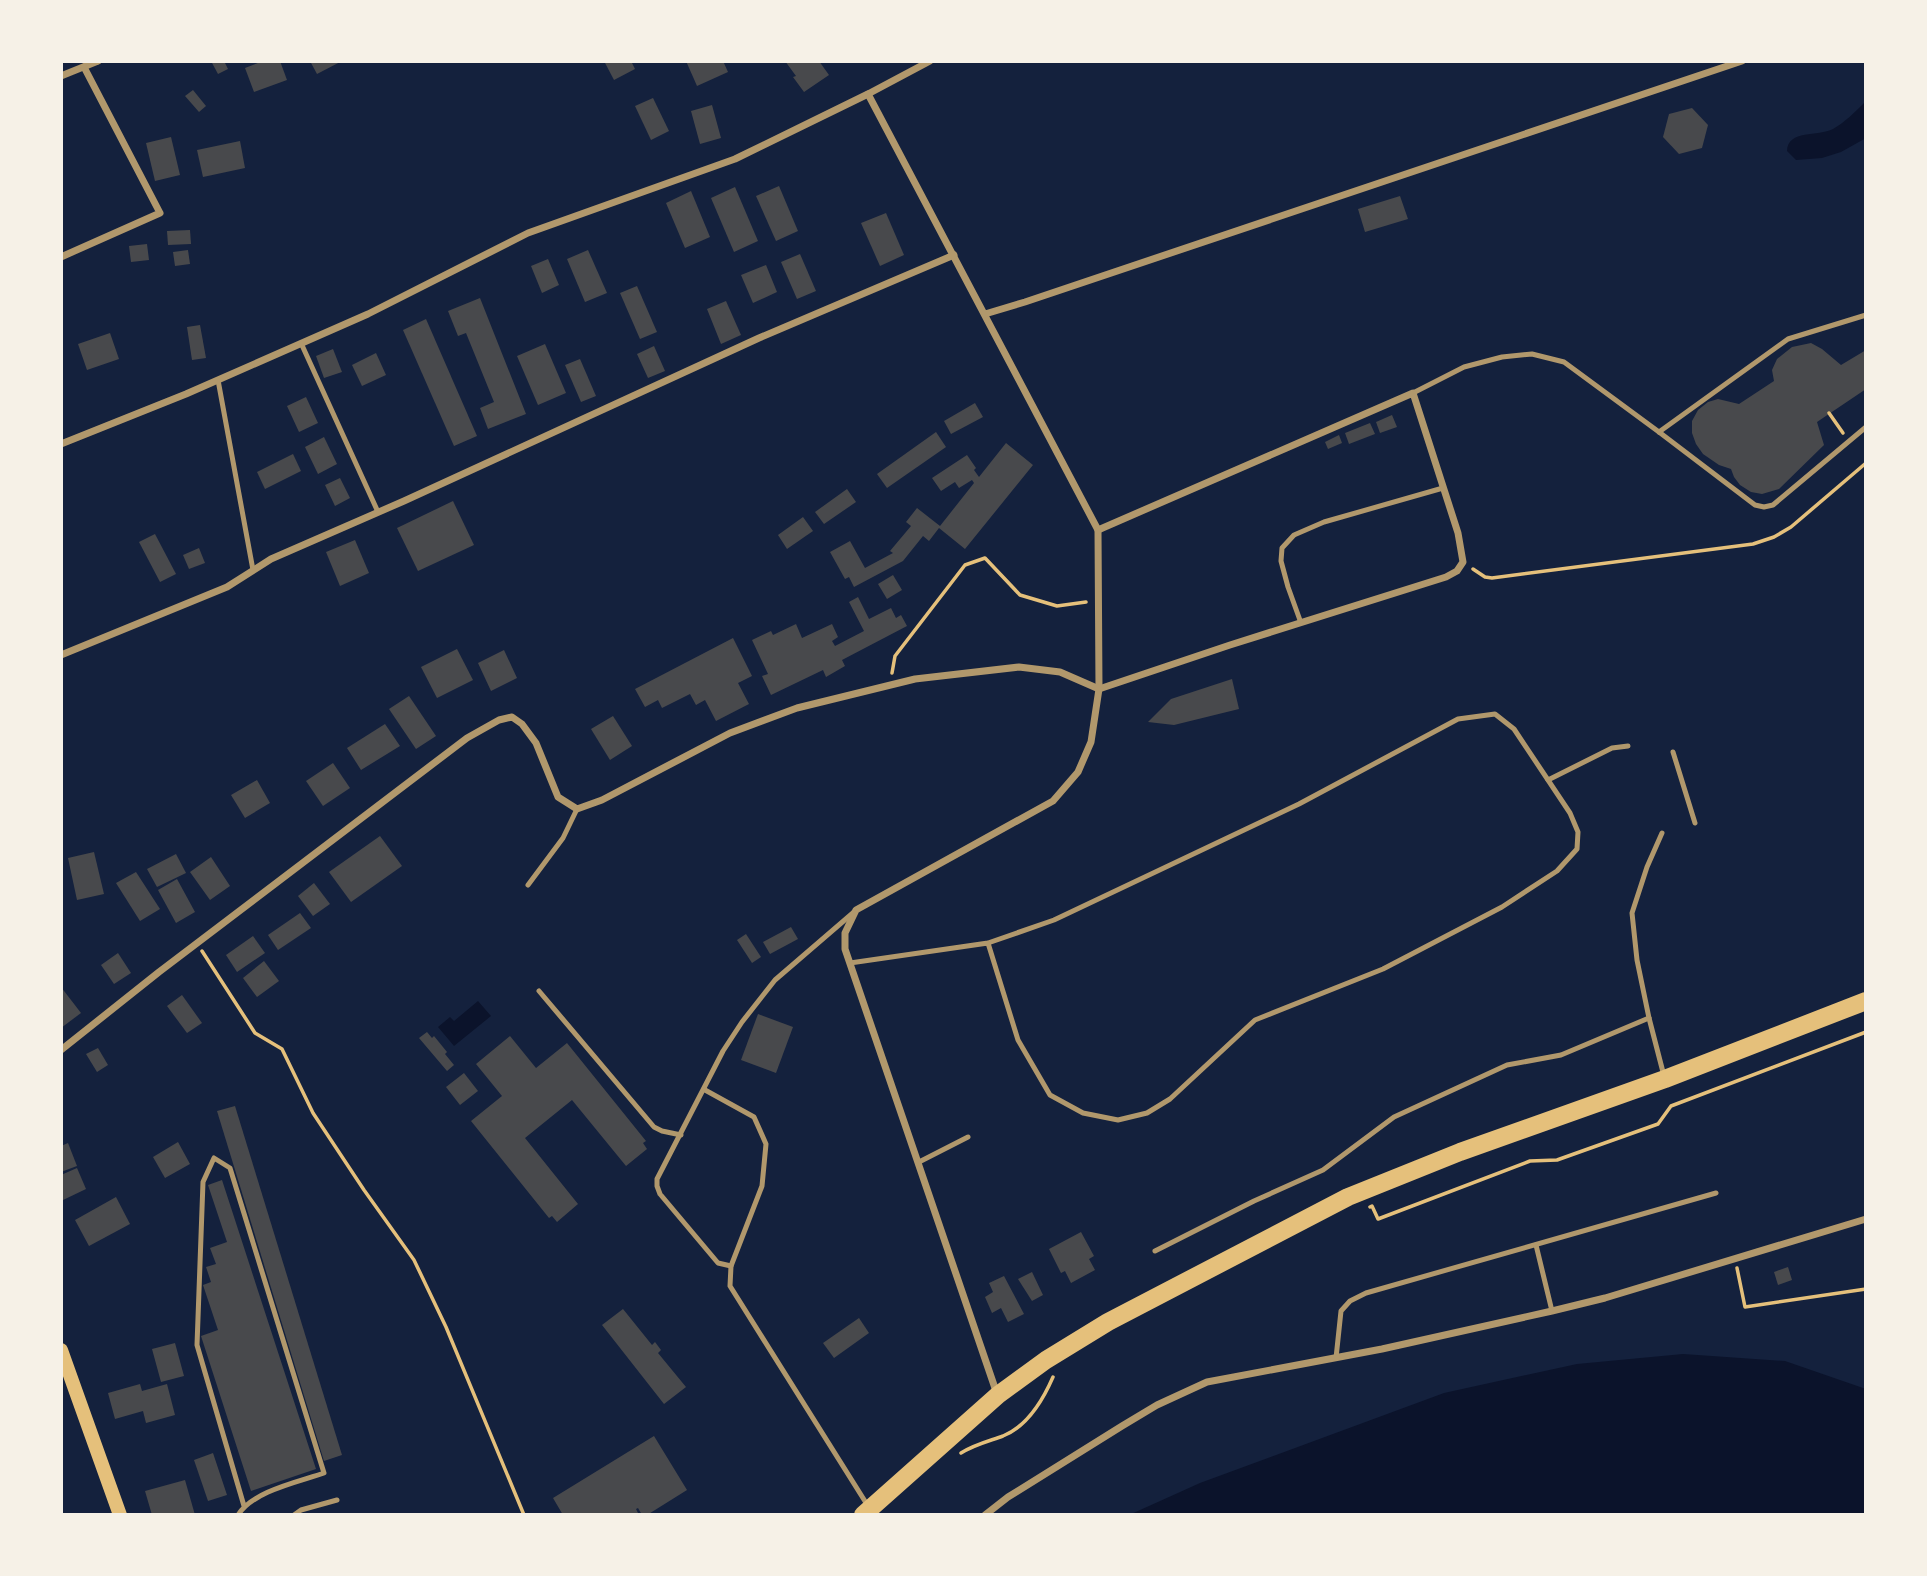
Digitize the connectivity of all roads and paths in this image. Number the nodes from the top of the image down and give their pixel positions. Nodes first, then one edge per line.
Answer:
1 (98, 61) edge
2 (1742, 61) edge
3 (925, 63) edge
4 (84, 67) junction
5 (61, 76) edge
6 (867, 94) junction
7 (954, 255) junction
8 (61, 257) edge
9 (985, 314) junction
10 (1866, 315) edge
11 (301, 343) junction
12 (218, 380) junction
13 (1413, 393) junction
14 (1829, 414) dead end
15 (1866, 427) edge
16 (1659, 432) junction
17 (1848, 441) junction
18 (61, 444) edge
19 (1866, 463) edge
20 (1443, 488) junction
21 (378, 512) junction
22 (1098, 530) junction
23 (1463, 562) junction
24 (253, 570) junction
25 (1098, 600) junction
26 (1301, 623) junction
27 (61, 655) edge
28 (889, 685) junction
29 (1099, 689) junction
30 (1628, 746) dead end
31 (1673, 752) dead end
32 (1548, 780) junction
33 (576, 809) junction
34 (1695, 823) dead end
35 (1662, 833) dead end
36 (528, 885) dead end
37 (856, 911) junction
38 (988, 943) junction
39 (197, 944) junction
40 (850, 963) junction
41 (539, 990) dead end
42 (1866, 1001) edge
43 (1649, 1018) junction
44 (1866, 1032) edge
45 (61, 1050) edge
46 (1665, 1079) junction
47 (705, 1090) junction
48 (681, 1135) junction
49 (968, 1137) dead end
50 (919, 1162) junction
51 (1716, 1194) dead end
52 (1360, 1212) dead end
53 (1866, 1219) edge
54 (1536, 1245) junction
55 (1155, 1251) dead end
56 (1735, 1258) junction
57 (731, 1266) junction
58 (1866, 1289) edge
59 (1552, 1311) junction
60 (61, 1350) edge
61 (1336, 1358) junction
62 (1056, 1370) dead end
63 (998, 1395) junction
64 (954, 1458) dead end
65 (337, 1500) dead end
66 (244, 1506) junction
67 (867, 1512) edge
68 (120, 1515) edge
69 (238, 1515) edge
70 (294, 1515) edge
71 (524, 1515) edge
72 (985, 1515) edge

1 - 4 street
2 - 9 street
3 - 6 street
4 - 5 street
4 - 8 street
6 - 7 street
6 - 11 street
7 - 9 street
7 - 21 street
9 - 22 street
10 - 16 lane
11 - 12 street
11 - 21 lane
12 - 18 street
12 - 24 lane
13 - 16 lane
13 - 20 street
13 - 22 street
14 - 17 path
15 - 17 lane
16 - 17 lane
19 - 23 path
20 - 23 street
20 - 26 lane
21 - 24 street
22 - 25 street
23 - 26 street
24 - 27 street
25 - 28 path
25 - 29 street
26 - 29 street
28 - 29 street
28 - 33 street
29 - 37 street
30 - 32 lane
31 - 34 lane
32 - 38 lane
32 - 38 lane
33 - 36 lane
33 - 39 street
35 - 43 lane
37 - 40 street
37 - 47 lane
38 - 40 lane
39 - 45 street
39 - 71 path
40 - 50 street
41 - 48 lane
42 - 46 highway
43 - 46 lane
43 - 55 lane
44 - 52 path
46 - 63 highway
47 - 48 lane
47 - 57 lane
48 - 57 lane
49 - 50 lane
50 - 63 street
51 - 54 lane
53 - 56 street
54 - 59 lane
54 - 61 lane
56 - 58 path
56 - 59 street
57 - 67 lane
59 - 61 street
60 - 68 main road
61 - 72 street
62 - 64 path
63 - 67 highway
65 - 70 lane
66 - 66 lane
66 - 69 lane

